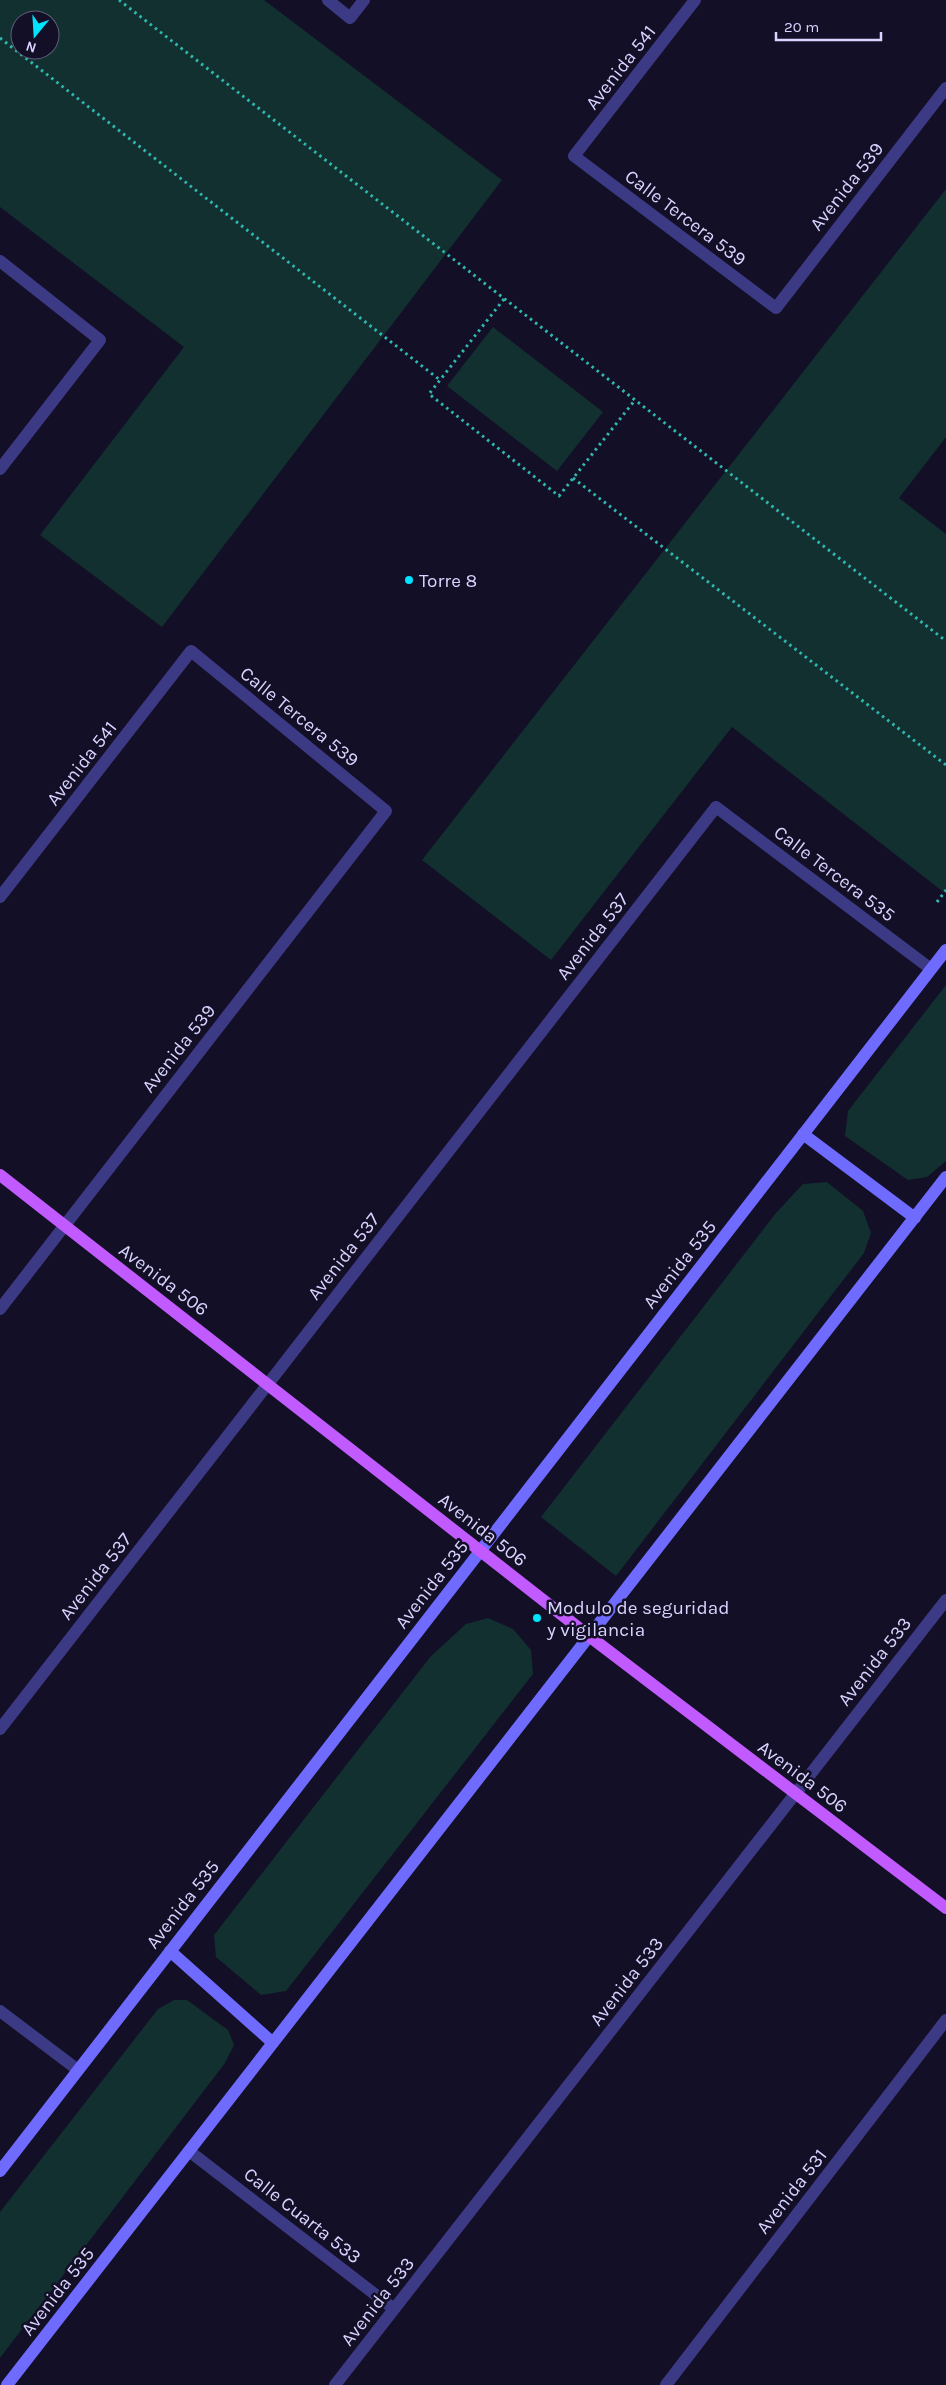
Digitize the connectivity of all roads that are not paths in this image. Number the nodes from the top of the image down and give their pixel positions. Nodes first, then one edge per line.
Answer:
1 (328, 0) edge
2 (364, 0) edge
3 (695, 0) edge
4 (946, 88) edge
5 (574, 156) joint
6 (0, 261) edge
7 (776, 308) joint
8 (0, 469) edge
9 (191, 651) joint
10 (716, 807) joint
11 (386, 811) joint
12 (0, 897) edge
13 (946, 950) edge
14 (931, 969) junction
15 (803, 1134) junction
16 (0, 1175) edge
17 (946, 1177) edge
18 (915, 1218) junction
19 (64, 1226) junction
20 (0, 1309) edge
21 (268, 1383) junction
22 (480, 1551) junction
23 (946, 1600) edge
24 (589, 1636) junction
25 (0, 1729) edge
26 (795, 1794) junction
27 (946, 1908) edge
28 (170, 1951) junction
29 (0, 2010) edge
30 (946, 2020) edge
31 (273, 2043) junction
32 (78, 2070) junction
33 (190, 2151) junction
34 (0, 2171) edge
35 (394, 2309) junction
36 (8, 2385) edge
37 (335, 2385) edge
38 (666, 2385) edge

1 - 2 street
3 - 5 street, Avenida 541
4 - 7 street, Avenida 539
5 - 7 street, Calle Tercera 539
6 - 8 street
9 - 11 street, Calle Tercera 539
9 - 12 street, Avenida 541
10 - 14 street, Calle Tercera 535
10 - 21 street, Avenida 537
11 - 19 street, Avenida 539
13 - 14 street, Avenida 535
14 - 15 street, Avenida 535
15 - 18 street
15 - 22 street, Avenida 535
16 - 19 main road, Avenida 506
17 - 18 street, Avenida 535
18 - 24 street, Avenida 535
19 - 20 street, Avenida 539
19 - 21 main road, Avenida 506
21 - 22 main road, Avenida 506
21 - 25 street, Avenida 537
22 - 24 main road, Avenida 506
22 - 28 street, Avenida 535
23 - 26 street, Avenida 533
24 - 26 main road, Avenida 506
24 - 31 street, Avenida 535
26 - 27 main road, Avenida 506
26 - 35 street, Avenida 533
28 - 31 street
28 - 32 street, Avenida 535
29 - 32 street
30 - 38 street, Avenida 531
31 - 33 street, Avenida 535
32 - 34 street, Avenida 535
33 - 35 street, Calle Cuarta 533
33 - 36 street, Avenida 535
35 - 37 street, Avenida 533

